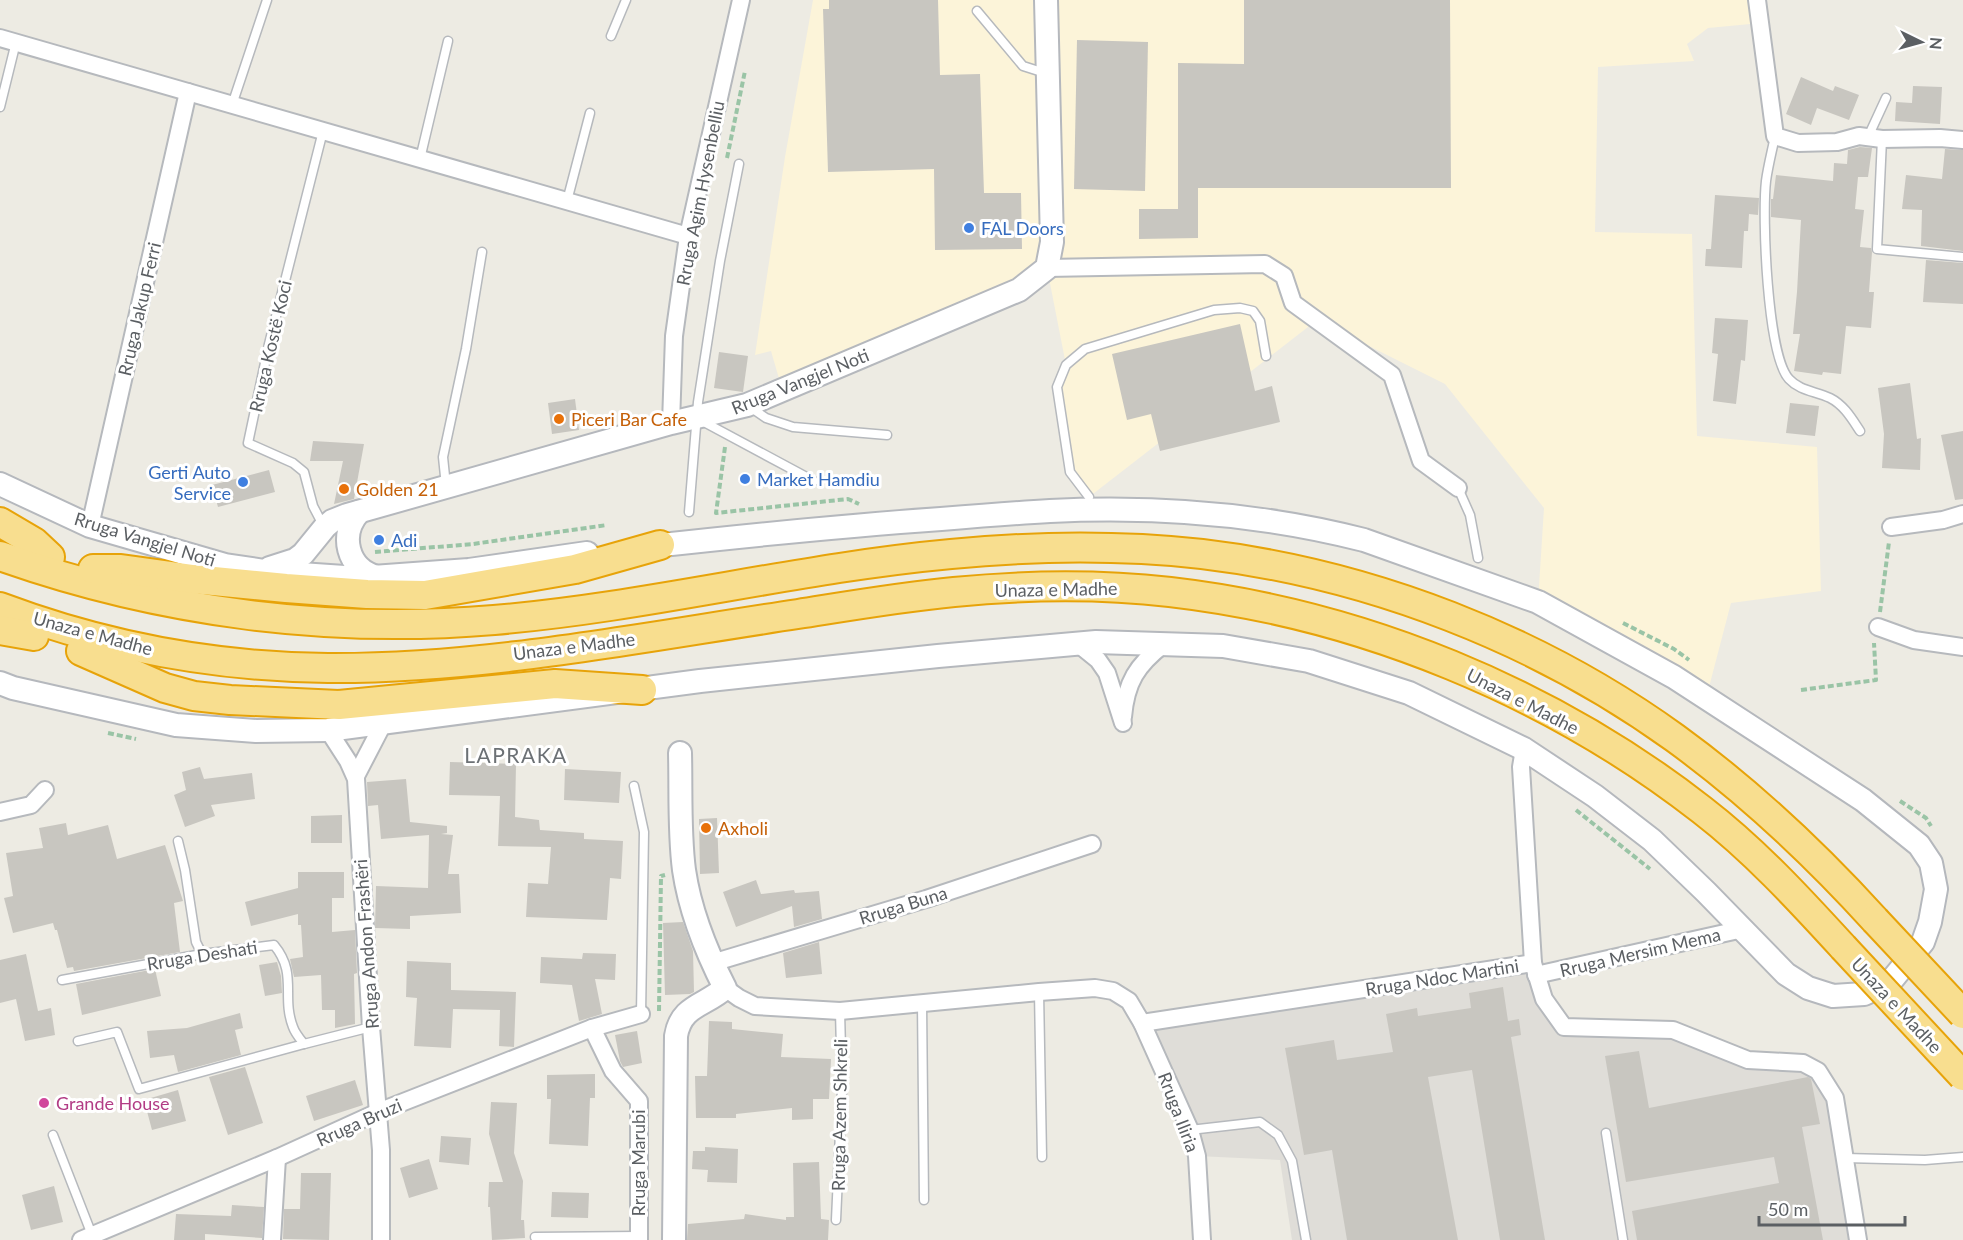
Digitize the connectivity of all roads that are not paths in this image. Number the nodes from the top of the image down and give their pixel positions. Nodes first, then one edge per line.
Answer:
1 (267, 0) edge
2 (626, 0) edge
3 (741, 0) edge
4 (1046, 0) edge
5 (1757, 0) edge
6 (977, 11) dead end
7 (611, 36) dead end
8 (8, 40) edge
9 (448, 41) dead end
10 (1048, 74) junction
11 (188, 92) junction
12 (1886, 98) dead end
13 (232, 105) junction
14 (0, 107) edge
15 (590, 113) dead end
16 (323, 131) junction
17 (1775, 136) junction
18 (1875, 138) junction
19 (1963, 140) edge
20 (420, 159) junction
21 (739, 164) dead end
22 (567, 201) junction
23 (688, 236) junction
24 (482, 252) dead end
25 (1963, 256) edge
26 (1047, 268) junction
27 (1266, 356) dead end
28 (747, 405) junction
29 (696, 418) junction
30 (671, 423) junction
31 (1860, 431) dead end
32 (886, 435) dead end
33 (814, 482) dead end
34 (0, 484) edge
35 (446, 486) junction
36 (1458, 488) joint
37 (1089, 497) dead end
38 (689, 512) dead end
39 (353, 513) junction
40 (1963, 514) edge
41 (0, 522) edge
42 (90, 526) junction
43 (325, 527) junction
44 (1891, 527) road end
45 (0, 537) edge
46 (660, 545) junction
47 (0, 556) edge
48 (50, 556) junction
49 (1478, 558) dead end
50 (93, 569) junction
51 (260, 570) junction
52 (376, 577) junction
53 (0, 607) edge
54 (322, 622) junction
55 (0, 625) edge
56 (1878, 627) road end
57 (0, 630) edge
58 (34, 636) junction
59 (1077, 643) junction
60 (1164, 644) junction
61 (1963, 647) edge
62 (81, 651) junction
63 (375, 667) junction
64 (0, 683) edge
65 (642, 690) junction
66 (383, 724) junction
67 (328, 730) junction
68 (1524, 749) junction
69 (680, 753) dead end
70 (356, 776) junction
71 (634, 786) dead end
72 (45, 790) dead end
73 (0, 812) edge
74 (177, 841) dead end
75 (1092, 843) dead end
76 (1743, 929) junction
77 (202, 954) junction
78 (712, 963) junction
79 (1535, 969) junction
80 (62, 980) dead end
81 (725, 988) junction
82 (1039, 992) junction
83 (922, 1003) junction
84 (840, 1011) junction
85 (641, 1014) joint
86 (1963, 1014) edge
87 (1142, 1023) junction
88 (371, 1027) junction
89 (592, 1028) junction
90 (78, 1041) dead end
91 (304, 1044) junction
92 (1963, 1076) edge
93 (378, 1112) junction
94 (1190, 1130) junction
95 (1606, 1133) dead end
96 (53, 1135) dead end
97 (1042, 1157) dead end
98 (1963, 1157) edge
99 (277, 1158) junction
100 (1845, 1158) junction
101 (924, 1200) dead end
102 (836, 1220) dead end
103 (535, 1237) dead end
104 (86, 1238) edge
105 (639, 1238) edge
106 (272, 1240) edge
107 (381, 1240) edge
108 (674, 1240) edge
109 (1202, 1240) edge
110 (1306, 1240) edge
111 (1623, 1240) edge
112 (1858, 1240) edge

1 - 13 lane
2 - 7 lane
3 - 23 street, Rruga Agim Hysenbelliu
4 - 10 main road
5 - 17 street
6 - 10 lane
8 - 11 street
8 - 14 lane
9 - 20 lane
10 - 26 main road
11 - 13 street
11 - 42 street, Rruga Jakup Ferri
12 - 18 lane
13 - 16 street
15 - 22 lane
16 - 20 street
16 - 43 lane, Rruga Kostë Koci
17 - 18 street
17 - 31 lane
18 - 19 street
18 - 25 lane
20 - 22 street
21 - 29 lane
22 - 23 street
23 - 30 street, Rruga Agim Hysenbelliu
24 - 35 lane
26 - 28 main road, Rruga Vangjel Noti
26 - 36 street
27 - 37 lane
28 - 29 main road, Rruga Vangjel Noti
28 - 32 lane
29 - 30 main road, Rruga Vangjel Noti
29 - 33 lane
29 - 38 lane
30 - 35 main road, Rruga Vangjel Noti
34 - 42 main road, Rruga Vangjel Noti
35 - 39 main road, Rruga Vangjel Noti
36 - 49 lane
39 - 43 main road, Rruga Vangjel Noti
39 - 52 main road
40 - 44 street
41 - 48 highway
42 - 51 main road, Rruga Vangjel Noti
43 - 51 main road, Rruga Vangjel Noti
45 - 48 highway
46 - 50 highway
46 - 52 main road, Rruga Vangjel Noti
46 - 76 main road, Rruga Vangjel Noti
47 - 54 highway, Unaza e Madhe
48 - 50 highway
50 - 54 highway
51 - 52 main road, Rruga Vangjel Noti
53 - 63 highway, Unaza e Madhe
54 - 86 highway, Unaza e Madhe, bridge
55 - 58 highway
56 - 61 street
57 - 58 highway
58 - 62 highway
59 - 60 main road, Rruga Vangjel Noti
59 - 60 street
59 - 65 main road, Rruga Vangjel Noti
60 - 68 main road, Rruga Vangjel Noti
62 - 63 highway
62 - 65 highway
63 - 92 highway, Unaza e Madhe, bridge
64 - 67 main road, Rruga Vangjel Noti
65 - 66 main road, Rruga Vangjel Noti
66 - 67 main road, Rruga Vangjel Noti
66 - 70 street
67 - 70 street, Rruga Andon Frashëri
68 - 76 main road, Rruga Vangjel Noti
68 - 79 street
69 - 78 main road
70 - 88 street, Rruga Andon Frashëri
71 - 85 lane
72 - 73 street
74 - 77 lane
75 - 78 street, Rruga Buna
76 - 79 street, Rruga Mersim Mema
77 - 80 lane, Rruga Deshati
77 - 91 lane, Rruga Deshati
78 - 81 main road
79 - 87 street, Rruga Ndoc Martini
79 - 100 street, Rruga Ndoc Martini
81 - 84 street
81 - 108 main road
82 - 83 street
82 - 87 street
82 - 97 lane
83 - 84 street
83 - 101 lane
84 - 102 lane, Rruga Azem Shkreli
85 - 89 street, Rruga Bruzi
87 - 94 street, Rruga Iliria
88 - 91 lane
88 - 93 street, Rruga Andon Frashëri
89 - 93 street, Rruga Bruzi
89 - 105 street, Rruga Marubi
90 - 91 lane
93 - 99 street, Rruga Bruzi
93 - 107 street, Rruga Andon Frashëri
94 - 109 street, Rruga Iliria
94 - 110 lane
95 - 111 lane
96 - 104 lane
98 - 100 lane
99 - 104 street, Rruga Bruzi
99 - 106 street
100 - 112 street, Rruga Ndoc Martini
103 - 105 lane

